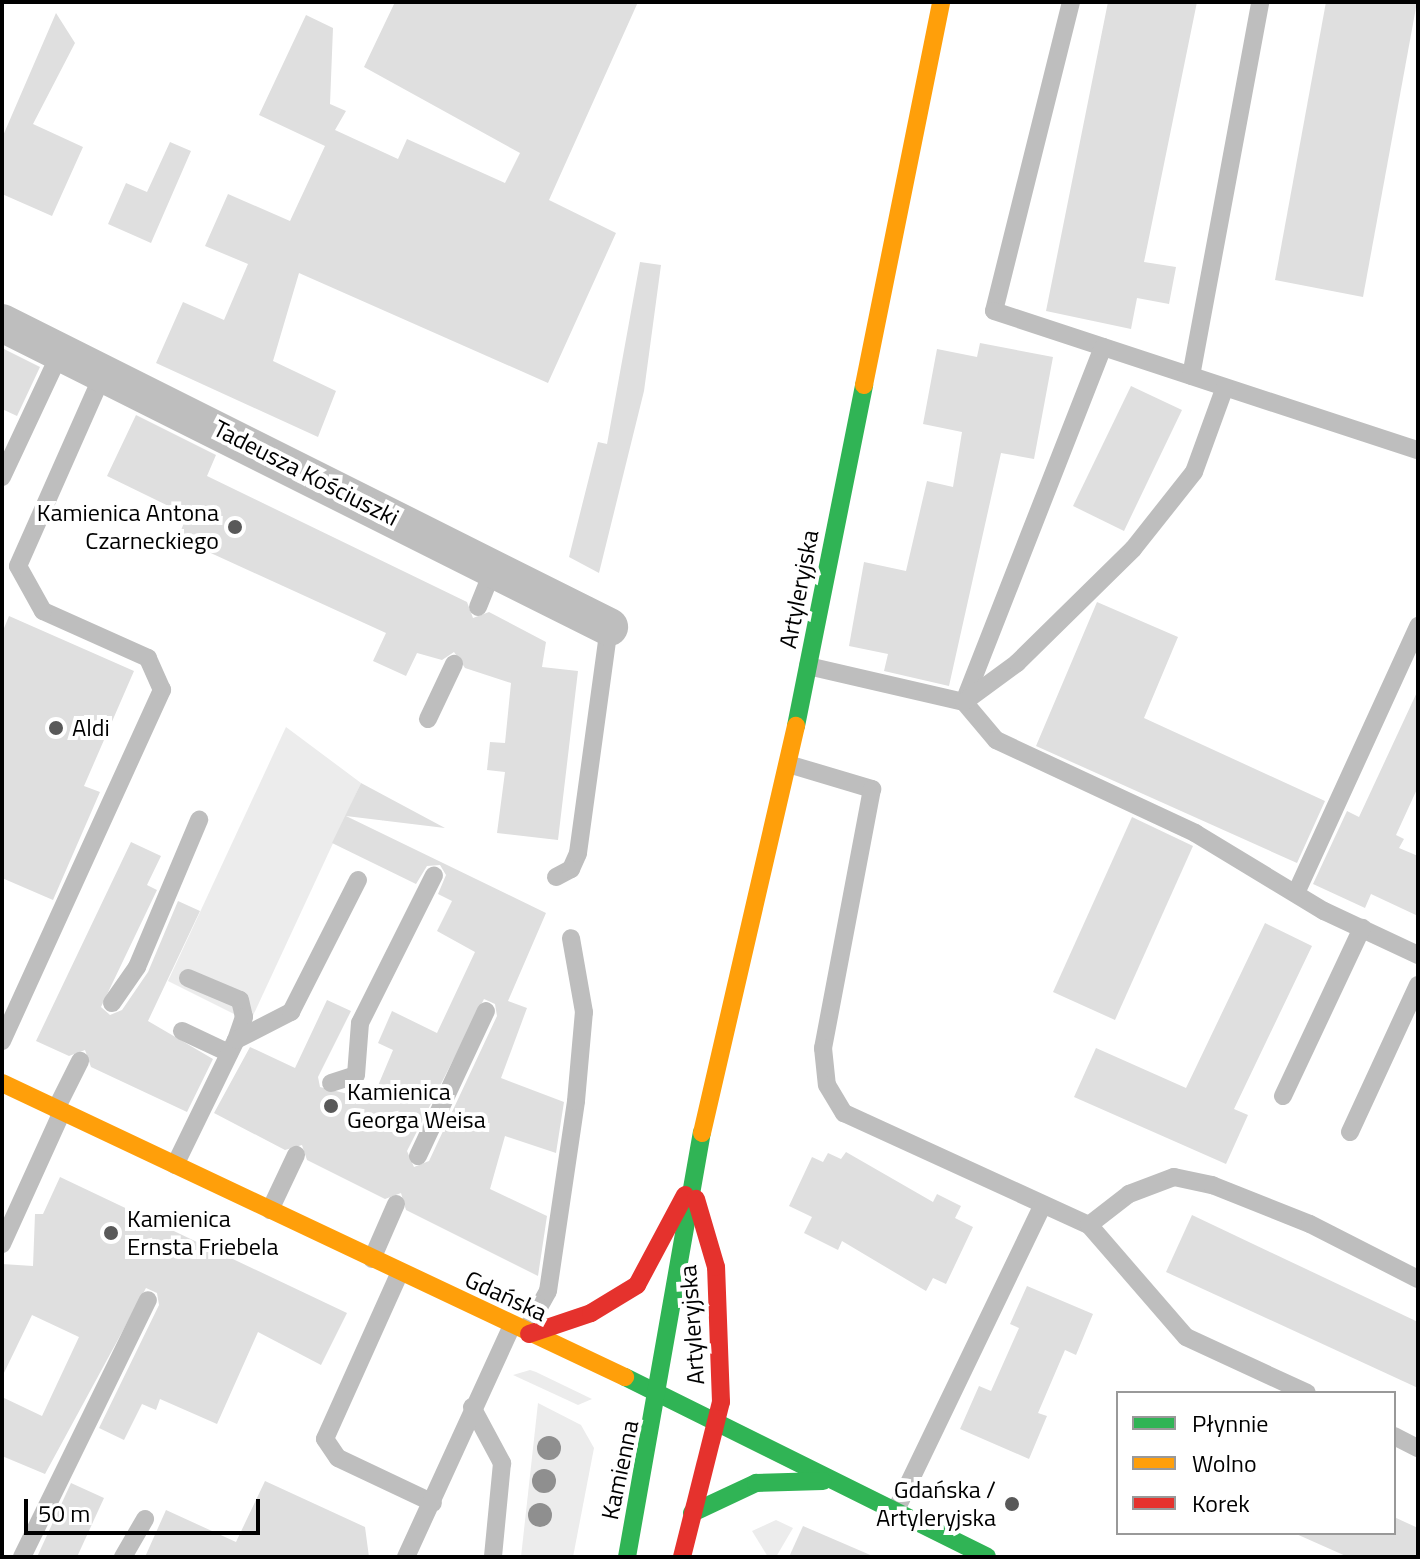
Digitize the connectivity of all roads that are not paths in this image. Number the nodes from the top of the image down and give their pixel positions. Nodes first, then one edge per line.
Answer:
1 (941, 2) edge
2 (1071, 2) edge
3 (1260, 2) edge
4 (2, 323) edge
5 (1103, 347) junction
6 (61, 351) junction
7 (104, 372) junction
8 (1191, 376) junction
9 (1225, 387) junction
10 (1418, 450) edge
11 (2, 477) edge
12 (493, 570) junction
13 (478, 607) dead end
14 (1418, 626) edge
15 (609, 627) joint
16 (454, 664) dead end
17 (808, 666) junction
18 (964, 702) junction
19 (428, 719) dead end
20 (788, 764) junction
21 (199, 820) dead end
22 (434, 875) dead end
23 (556, 877) dead end
24 (358, 880) dead end
25 (1296, 893) junction
26 (1362, 928) junction
27 (571, 938) dead end
28 (1418, 955) edge
29 (188, 978) dead end
30 (1418, 985) edge
31 (112, 1003) dead end
32 (486, 1011) dead end
33 (182, 1031) dead end
34 (2, 1041) edge
35 (233, 1046) junction
36 (80, 1061) dead end
37 (2, 1083) edge
38 (331, 1083) dead end
39 (1283, 1096) dead end
40 (59, 1110) junction
41 (1350, 1132) dead end
42 (296, 1155) dead end
43 (418, 1156) dead end
44 (175, 1165) junction
45 (692, 1182) junction
46 (396, 1204) dead end
47 (1043, 1205) junction
48 (270, 1210) junction
49 (1089, 1225) junction
50 (2, 1244) edge
51 (372, 1259) junction
52 (400, 1272) junction
53 (1418, 1279) edge
54 (148, 1300) dead end
55 (522, 1330) junction
56 (1303, 1391) edge
57 (661, 1393) junction
58 (472, 1407) junction
59 (717, 1420) junction
60 (1396, 1437) edge
61 (1418, 1448) edge
62 (829, 1480) junction
63 (433, 1503) junction
64 (895, 1512) junction
65 (692, 1513) junction
66 (145, 1519) dead end
67 (22, 1557) edge
68 (123, 1557) edge
69 (406, 1557) edge
70 (493, 1557) edge
71 (627, 1557) edge
72 (682, 1557) edge
73 (987, 1557) edge

1 - 17 main road, Artyleryjska
2 - 5 lane
3 - 8 lane
4 - 6 street, Tadeusza Kościuszki
5 - 8 lane
5 - 18 lane
6 - 7 street, Tadeusza Kościuszki
6 - 11 lane
7 - 12 street, Tadeusza Kościuszki
7 - 34 lane
8 - 9 lane
9 - 10 lane
9 - 18 lane
12 - 13 lane
12 - 15 street, Tadeusza Kościuszki
14 - 25 lane
15 - 23 lane
16 - 19 lane
17 - 18 lane
17 - 20 main road, Artyleryjska
18 - 25 lane
20 - 45 main road, Artyleryjska
20 - 47 lane
21 - 31 lane
22 - 38 lane
24 - 35 lane
25 - 26 lane
26 - 28 lane
26 - 39 lane
27 - 55 lane
29 - 35 lane
30 - 41 lane
32 - 43 lane
33 - 35 lane
35 - 44 lane
36 - 40 lane
37 - 40 main road, Gdańska
40 - 44 main road, Gdańska
40 - 50 lane
42 - 48 lane
44 - 48 main road, Gdańska
45 - 55 main road
45 - 57 main road, Artyleryjska
45 - 59 main road, Artyleryjska
46 - 51 lane
47 - 49 lane
47 - 64 lane
48 - 51 main road, Gdańska
49 - 53 lane
49 - 56 lane
51 - 52 main road, Gdańska
52 - 55 main road, Gdańska
52 - 63 lane
54 - 67 lane
55 - 57 main road, Gdańska
55 - 58 lane
57 - 59 main road, Gdańska
57 - 71 main road, Kamienna
58 - 63 lane
58 - 70 lane
59 - 62 main road, Gdańska
59 - 65 main road
60 - 61 lane
62 - 64 main road, Gdańska
62 - 65 main road
63 - 69 lane
64 - 73 main road, Gdańska
65 - 72 main road
66 - 68 lane

